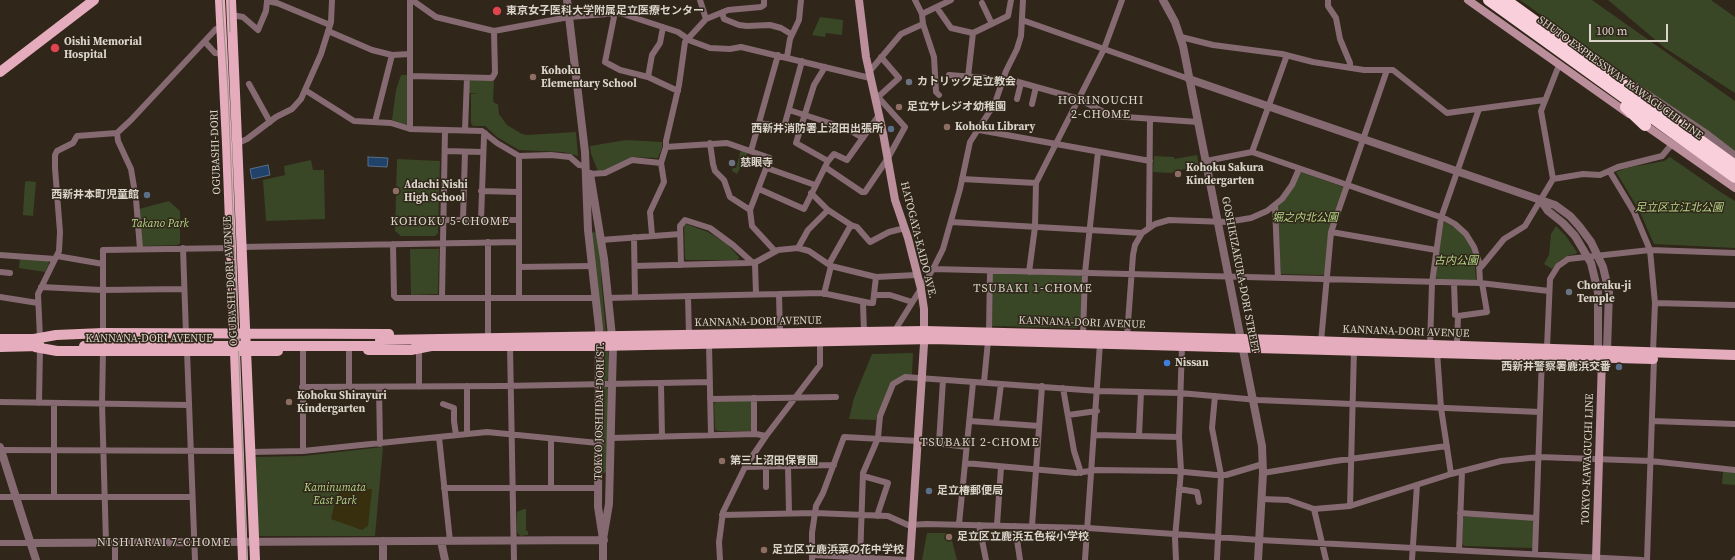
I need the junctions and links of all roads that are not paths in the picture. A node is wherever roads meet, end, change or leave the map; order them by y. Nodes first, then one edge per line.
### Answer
1 (94, 0) edge
2 (220, 0) edge
3 (231, 0) edge
4 (332, 0) edge
5 (411, 0) edge
6 (567, 0) edge
7 (700, 0) edge
8 (764, 0) edge
9 (801, 0) edge
10 (859, 0) edge
11 (914, 0) edge
12 (951, 0) edge
13 (1011, 0) edge
14 (1023, 0) edge
15 (1122, 0) edge
16 (1163, 0) edge
17 (1328, 0) edge
18 (1468, 0) edge
19 (1481, 0) edge
20 (1490, 0) edge
21 (1498, 0) edge
22 (1506, 0) edge
23 (982, 3) dead end
24 (937, 8) junction
25 (615, 12) junction
26 (722, 13) junction
27 (922, 14) junction
28 (232, 15) junction
29 (569, 16) junction
30 (706, 19) junction
31 (1022, 20) junction
32 (923, 24) junction
33 (992, 24) junction
34 (222, 27) junction
35 (663, 27) junction
36 (329, 28) junction
37 (1541, 29) junction
38 (494, 31) junction
39 (973, 33) junction
40 (791, 34) junction
41 (1181, 37) junction
42 (687, 38) junction
43 (205, 42) junction
44 (1104, 49) junction
45 (224, 54) junction
46 (410, 54) junction
47 (392, 55) junction
48 (778, 55) junction
49 (1287, 55) junction
50 (787, 57) junction
51 (881, 57) junction
52 (802, 61) junction
53 (1559, 65) junction
54 (825, 67) junction
55 (1350, 68) junction
56 (1387, 70) junction
57 (0, 72) edge
58 (870, 75) junction
59 (949, 75) dead end
60 (411, 76) junction
61 (648, 77) junction
62 (467, 78) junction
63 (968, 78) junction
64 (1189, 79) junction
65 (1003, 80) junction
66 (1021, 83) junction
67 (249, 84) dead end
68 (1036, 87) junction
69 (305, 90) junction
70 (678, 91) junction
71 (939, 95) dead end
72 (876, 97) junction
73 (1017, 99) dead end
74 (1079, 99) junction
75 (1544, 100) junction
76 (1032, 104) dead end
77 (1269, 106) junction
78 (1479, 109) junction
79 (789, 110) junction
80 (805, 114) junction
81 (879, 115) junction
82 (1150, 119) junction
83 (270, 122) junction
84 (375, 122) junction
85 (1198, 122) junction
86 (760, 123) junction
87 (1645, 125) junction
88 (410, 129) junction
89 (446, 130) junction
90 (465, 130) junction
91 (979, 130) junction
92 (117, 133) junction
93 (485, 133) junction
94 (863, 138) junction
95 (1363, 139) junction
96 (710, 143) junction
97 (236, 144) junction
98 (1056, 144) junction
99 (1672, 144) junction
100 (666, 147) junction
101 (445, 151) junction
102 (751, 151) junction
103 (465, 152) junction
104 (483, 152) junction
105 (1098, 152) junction
106 (1252, 152) junction
107 (519, 156) junction
108 (1735, 156) edge
109 (888, 158) junction
110 (1150, 161) junction
111 (1206, 161) junction
112 (661, 163) junction
113 (826, 164) junction
114 (1735, 165) edge
115 (586, 166) junction
116 (767, 168) junction
117 (1298, 169) junction
118 (1735, 169) edge
119 (1458, 172) junction
120 (1610, 172) junction
121 (590, 174) junction
122 (1735, 177) edge
123 (1553, 178) junction
124 (962, 179) junction
125 (1036, 183) junction
126 (444, 185) junction
127 (464, 185) junction
128 (815, 185) junction
129 (1347, 185) junction
130 (1735, 188) edge
131 (759, 189) junction
132 (482, 191) junction
133 (519, 192) junction
134 (812, 194) junction
135 (1541, 202) junction
136 (1275, 206) junction
137 (750, 210) junction
138 (828, 210) junction
139 (1441, 218) junction
140 (443, 220) junction
141 (463, 220) junction
142 (481, 220) junction
143 (519, 220) junction
144 (951, 222) junction
145 (1218, 222) junction
146 (851, 225) junction
147 (1034, 227) junction
148 (1149, 227) junction
149 (905, 228) junction
150 (1088, 230) junction
151 (1331, 232) junction
152 (1142, 233) junction
153 (680, 234) junction
154 (652, 235) junction
155 (634, 237) junction
156 (601, 240) junction
157 (488, 242) junction
158 (519, 242) junction
159 (442, 243) junction
160 (393, 244) junction
161 (236, 247) junction
162 (183, 248) junction
163 (798, 248) junction
164 (140, 249) junction
165 (1436, 250) junction
166 (1650, 250) junction
167 (775, 251) junction
168 (1735, 253) edge
169 (0, 255) edge
170 (1587, 255) junction
171 (1598, 255) junction
172 (56, 258) junction
173 (753, 262) junction
174 (103, 264) junction
175 (681, 265) junction
176 (830, 265) junction
177 (593, 266) junction
178 (635, 266) junction
179 (519, 267) junction
180 (1479, 267) junction
181 (933, 269) junction
182 (990, 271) junction
183 (0, 272) edge
184 (1029, 272) junction
185 (10, 273) dead end
186 (1085, 273) junction
187 (1131, 274) junction
188 (917, 275) junction
189 (876, 277) junction
190 (1229, 277) junction
191 (1278, 278) junction
192 (1327, 279) junction
193 (1432, 283) junction
194 (1454, 283) junction
195 (1481, 283) junction
196 (41, 287) junction
197 (921, 289) junction
198 (102, 290) junction
199 (184, 290) junction
200 (1549, 291) junction
201 (756, 294) junction
202 (779, 294) junction
203 (824, 294) junction
204 (875, 295) junction
205 (688, 296) junction
206 (0, 297) edge
207 (635, 297) junction
208 (442, 298) junction
209 (488, 298) junction
210 (519, 298) junction
211 (596, 298) junction
212 (607, 298) junction
213 (912, 302) junction
214 (38, 303) junction
215 (863, 303) junction
216 (1655, 303) junction
217 (1735, 305) edge
218 (1458, 316) junction
219 (896, 331) junction
220 (864, 332) junction
221 (103, 334) junction
222 (186, 334) junction
223 (235, 334) junction
224 (246, 334) junction
225 (780, 334) junction
226 (924, 335) junction
227 (1083, 335) junction
228 (689, 336) junction
229 (988, 336) junction
230 (1127, 336) junction
231 (488, 338) junction
232 (0, 339) edge
233 (612, 341) junction
234 (820, 341) junction
235 (430, 342) junction
236 (598, 342) junction
237 (1321, 342) junction
238 (37, 343) junction
239 (1100, 343) junction
240 (709, 344) junction
241 (1242, 344) junction
242 (510, 346) junction
243 (1182, 346) junction
244 (1457, 346) junction
245 (0, 347) edge
246 (1434, 348) junction
247 (419, 349) junction
248 (1354, 350) junction
249 (103, 351) junction
250 (187, 351) junction
251 (236, 351) junction
252 (246, 351) junction
253 (303, 351) junction
254 (349, 351) junction
255 (1545, 352) junction
256 (1602, 353) junction
257 (1654, 355) junction
258 (1735, 355) edge
259 (1735, 360) edge
260 (922, 379) junction
261 (943, 380) junction
262 (710, 382) junction
263 (974, 382) junction
264 (984, 382) junction
265 (661, 383) junction
266 (598, 384) junction
267 (612, 384) junction
268 (1001, 384) junction
269 (349, 386) junction
270 (419, 386) junction
271 (467, 386) junction
272 (510, 386) junction
273 (1042, 386) junction
274 (302, 387) junction
275 (379, 387) junction
276 (1063, 388) junction
277 (1098, 391) junction
278 (1141, 392) junction
279 (1180, 393) junction
280 (795, 396) junction
281 (1214, 396) junction
282 (836, 397) dead end
283 (710, 398) junction
284 (754, 398) junction
285 (1253, 400) junction
286 (0, 402) edge
287 (39, 403) junction
288 (54, 404) junction
289 (102, 404) junction
290 (443, 404) dead end
291 (1353, 404) junction
292 (188, 405) junction
293 (1441, 408) junction
294 (1097, 411) junction
295 (1540, 412) junction
296 (1068, 415) junction
297 (970, 421) junction
298 (1652, 421) junction
299 (996, 423) junction
300 (1735, 424) edge
301 (1039, 426) junction
302 (467, 434) junction
303 (512, 434) junction
304 (754, 434) junction
305 (456, 435) junction
306 (711, 435) junction
307 (1095, 435) junction
308 (766, 436) junction
309 (1139, 436) junction
310 (439, 437) junction
311 (662, 437) junction
312 (1179, 437) junction
313 (611, 438) junction
314 (878, 438) junction
315 (550, 439) junction
316 (918, 441) junction
317 (598, 443) junction
318 (939, 443) junction
319 (380, 444) junction
320 (967, 446) junction
321 (1447, 446) junction
322 (0, 448) edge
323 (54, 451) junction
324 (103, 451) junction
325 (191, 451) junction
326 (303, 451) junction
327 (245, 452) junction
328 (1539, 457) junction
329 (1352, 459) junction
330 (1598, 459) junction
331 (1650, 461) junction
332 (965, 463) junction
333 (834, 465) junction
334 (766, 466) junction
335 (788, 466) junction
336 (745, 467) junction
337 (1001, 467) junction
338 (1263, 468) junction
339 (1036, 470) junction
340 (1092, 470) junction
341 (1735, 470) edge
342 (1181, 471) junction
343 (1462, 472) junction
344 (1081, 473) junction
345 (1451, 474) junction
346 (1221, 475) junction
347 (598, 476) junction
348 (610, 476) junction
349 (863, 476) junction
350 (1417, 485) junction
351 (766, 486) dead end
352 (444, 488) junction
353 (512, 488) junction
354 (551, 488) junction
355 (598, 488) junction
356 (1179, 489) junction
357 (0, 497) edge
358 (17, 497) junction
359 (54, 497) junction
360 (105, 497) junction
361 (192, 497) junction
362 (1262, 498) junction
363 (1199, 502) dead end
364 (1350, 506) junction
365 (1314, 510) junction
366 (815, 512) junction
367 (789, 513) junction
368 (1460, 513) junction
369 (722, 515) junction
370 (862, 515) junction
371 (877, 516) junction
372 (1536, 518) junction
373 (912, 524) junction
374 (959, 524) junction
375 (979, 525) junction
376 (997, 525) junction
377 (1015, 526) junction
378 (1032, 526) junction
379 (1088, 528) junction
380 (1176, 533) junction
381 (1218, 537) junction
382 (603, 540) junction
383 (1260, 540) junction
384 (383, 541) junction
385 (441, 541) junction
386 (450, 541) junction
387 (514, 541) junction
388 (106, 542) junction
389 (115, 542) junction
390 (195, 542) junction
391 (242, 542) junction
392 (254, 542) junction
393 (1322, 542) junction
394 (0, 543) edge
395 (31, 543) junction
396 (1413, 547) junction
397 (1459, 550) junction
398 (1522, 553) junction
399 (1535, 554) junction
400 (813, 558) edge
401 (860, 559) edge
402 (1596, 559) edge
403 (36, 560) edge
404 (115, 560) edge
405 (195, 560) edge
406 (243, 560) edge
407 (255, 560) edge
408 (383, 560) edge
409 (445, 560) edge
410 (514, 560) edge
411 (604, 560) edge
412 (720, 560) edge
413 (907, 560) edge
414 (910, 560) edge
415 (986, 560) edge
416 (1020, 560) edge
417 (1085, 560) edge
418 (1176, 560) edge
419 (1217, 560) edge
420 (1258, 560) edge
421 (1326, 560) edge
422 (1412, 560) edge
423 (1522, 560) edge
424 (1642, 560) edge
425 (1647, 560) edge

1 - 57 main road
2 - 34 main road, OGUBASHI-DORI
3 - 28 main road, OGUBASHI-DORI AVENUE
4 - 36 street
5 - 38 street
5 - 46 street
6 - 29 street, TOKYO JOSHIIDAI-DORI ST.
7 - 30 street
8 - 26 street
9 - 40 street
10 - 58 main road, HATOGAYA-KAIDO AVE.
11 - 27 street
12 - 24 street
13 - 33 street
14 - 31 street
15 - 44 street
16 - 41 street, GOSHIKIZAKURA-DORI STREET
17 - 55 street
18 - 53 main road
19 - 87 highway
20 - 122 highway, SHUTO EXPRESSWAY KAWAGUCHI LINE
21 - 37 main road
22 - 114 highway, SHUTO EXPRESSWAY KAWAGUCHI LINE, bridge
23 - 33 street
24 - 27 street
24 - 39 street
25 - 29 street
25 - 35 street
25 - 61 street
26 - 30 street
26 - 40 street
27 - 32 street
28 - 36 street
28 - 97 main road, OGUBASHI-DORI AVENUE
29 - 38 street
29 - 115 street, TOKYO JOSHIIDAI-DORI ST.
30 - 42 street
31 - 44 street
31 - 65 street
32 - 51 street
32 - 71 street
33 - 39 street
34 - 43 street
34 - 45 main road, OGUBASHI-DORI
35 - 42 street
35 - 61 street
36 - 47 street
36 - 69 street
37 - 108 street
37 - 118 main road
38 - 62 street
39 - 63 street
40 - 50 street
41 - 49 street
41 - 64 street, GOSHIKIZAKURA-DORI STREET
42 - 48 street
42 - 70 street
43 - 45 street
43 - 92 street
44 - 64 street
44 - 74 street
45 - 161 main road, OGUBASHI-DORI
46 - 47 street
46 - 60 street
47 - 84 street
48 - 50 street
48 - 86 street
49 - 55 street
49 - 77 street
50 - 52 street
51 - 58 street
51 - 72 street
52 - 54 street
52 - 79 street
53 - 75 street
53 - 87 main road
54 - 58 street
54 - 80 street
55 - 56 street
56 - 78 street
56 - 95 street
58 - 72 main road, HATOGAYA-KAIDO AVE.
59 - 63 street
60 - 62 street
60 - 88 street
61 - 70 street
62 - 90 street
63 - 65 street
64 - 77 street
64 - 85 street, GOSHIKIZAKURA-DORI STREET
65 - 66 street
65 - 91 street
66 - 68 street
66 - 73 street
67 - 83 street
68 - 74 street
68 - 76 street
69 - 83 street
69 - 84 street
70 - 100 street
72 - 81 main road, HATOGAYA-KAIDO AVE.
72 - 109 street
74 - 82 street
74 - 98 street
75 - 78 street
75 - 123 street
77 - 95 street
77 - 106 street
78 - 119 street
79 - 80 street
79 - 86 street
80 - 94 street
80 - 113 street
81 - 94 street
81 - 109 main road, HATOGAYA-KAIDO AVE.
82 - 85 street
82 - 110 street
83 - 97 street
84 - 88 street
85 - 111 street, GOSHIKIZAKURA-DORI STREET
86 - 102 street
87 - 99 main road
88 - 89 street
89 - 90 street
89 - 101 street
90 - 93 street
91 - 98 street
91 - 124 street
92 - 164 street
92 - 172 street
93 - 104 street
93 - 107 street
94 - 113 street
95 - 119 street
95 - 129 street
96 - 100 street
96 - 102 street
96 - 137 street
97 - 161 main road, OGUBASHI-DORI AVENUE
98 - 105 street
98 - 125 street
99 - 120 street
99 - 130 main road
100 - 112 street
101 - 103 street
101 - 126 street
102 - 116 street
103 - 104 street
103 - 127 street
104 - 132 street
105 - 110 street
105 - 150 street
106 - 111 street
106 - 117 street
107 - 115 street
107 - 133 street
109 - 113 street
109 - 149 main road, HATOGAYA-KAIDO AVE.
110 - 148 street
111 - 145 street, GOSHIKIZAKURA-DORI STREET
112 - 121 street
112 - 154 street
113 - 128 street
115 - 121 street, TOKYO JOSHIIDAI-DORI ST.
115 - 177 street, TOKYO JOSHIIDAI-DORI ST.
116 - 128 street
116 - 131 street
117 - 129 street
117 - 136 street
119 - 135 street
119 - 139 street
120 - 123 street
120 - 166 street
121 - 156 street, TOKYO JOSHIIDAI-DORI ST.
123 - 135 street
124 - 125 street
124 - 144 street
125 - 147 street
126 - 127 street
126 - 140 street
127 - 141 street
128 - 134 street
129 - 139 street
129 - 151 street
131 - 134 street
131 - 137 street
132 - 133 street
132 - 142 street
133 - 143 street
134 - 138 street
135 - 170 street
135 - 171 street
135 - 180 street
136 - 145 street
136 - 191 street
137 - 167 street
138 - 146 street
138 - 163 street
139 - 165 street
139 - 180 street
140 - 141 street
140 - 159 street
141 - 142 street
142 - 143 street
143 - 158 street
144 - 147 street
144 - 181 street
145 - 148 street
145 - 190 street, GOSHIKIZAKURA-DORI STREET
146 - 149 street
146 - 176 street
147 - 150 street
147 - 184 street
148 - 152 street
149 - 188 main road, HATOGAYA-KAIDO AVE.
150 - 152 street
150 - 186 street
151 - 165 street
151 - 192 street
152 - 187 street
153 - 154 street
153 - 173 street
153 - 175 street
154 - 155 street
155 - 156 street
155 - 178 street
156 - 212 street, TOKYO JOSHIIDAI-DORI ST.
157 - 158 street
157 - 159 street
157 - 209 street
158 - 179 street
159 - 160 street
159 - 208 street
160 - 161 street
160 - 208 street
161 - 162 street
161 - 223 main road, OGUBASHI-DORI
161 - 224 main road, OGUBASHI-DORI AVENUE
162 - 164 street
162 - 199 street
163 - 167 street
163 - 176 street
164 - 174 street
165 - 193 street
166 - 168 street
166 - 171 street
166 - 216 street
167 - 173 street
169 - 172 street
170 - 171 street
170 - 200 street
170 - 256 street
171 - 256 street
172 - 174 street
172 - 196 street
173 - 175 street
173 - 201 street
174 - 198 street
175 - 178 street
176 - 189 street
176 - 203 street
177 - 179 street
177 - 211 street, TOKYO JOSHIIDAI-DORI ST.
178 - 207 street
179 - 210 street
180 - 195 street
181 - 182 street
181 - 197 street
182 - 184 street
182 - 229 street
183 - 185 street
184 - 186 street
186 - 187 street
186 - 227 street
187 - 190 street
187 - 230 street
188 - 189 street
188 - 197 main road, HATOGAYA-KAIDO AVE.
189 - 204 street
190 - 191 street
190 - 241 street, GOSHIKIZAKURA-DORI STREET
191 - 192 street
192 - 193 street
192 - 237 street
193 - 194 street
193 - 246 street
194 - 195 street
194 - 218 street
195 - 200 street
195 - 218 street
196 - 198 street
196 - 214 street
197 - 213 street
197 - 226 main road, HATOGAYA-KAIDO AVE.
198 - 199 street
198 - 221 street
199 - 222 street
200 - 255 street
201 - 202 street
201 - 205 street
202 - 203 street
202 - 225 street
203 - 215 street
204 - 213 street
204 - 215 street
205 - 207 street
205 - 228 street
206 - 214 street
207 - 212 street
208 - 209 street
209 - 210 street
209 - 231 street
210 - 211 street
211 - 236 street, TOKYO JOSHIIDAI-DORI ST.
212 - 233 street, TOKYO JOSHIIDAI-DORI ST.
213 - 219 street
214 - 238 street
215 - 220 street
216 - 217 street
216 - 257 street
218 - 244 street
219 - 220 main road, KANNANA-DORI AVENUE
219 - 226 main road, KANNANA-DORI AVENUE
220 - 225 main road, KANNANA-DORI AVENUE
221 - 222 main road, KANNANA-DORI AVENUE
221 - 238 main road, KANNANA-DORI AVENUE
222 - 223 main road, KANNANA-DORI AVENUE
223 - 224 main road, KANNANA-DORI AVENUE
223 - 251 main road, OGUBASHI-DORI
224 - 235 main road, KANNANA-DORI AVENUE
224 - 252 main road, OGUBASHI-DORI AVENUE
225 - 228 main road, KANNANA-DORI AVENUE
226 - 229 main road, KANNANA-DORI AVENUE
226 - 234 main road, KANNANA-DORI AVENUE
226 - 260 main road, HATOGAYA-KAIDO AVE.
227 - 229 main road, KANNANA-DORI AVENUE
227 - 230 main road, KANNANA-DORI AVENUE
228 - 233 main road, KANNANA-DORI AVENUE
229 - 239 main road, KANNANA-DORI AVENUE
229 - 264 street
230 - 241 main road, KANNANA-DORI AVENUE
231 - 235 main road, KANNANA-DORI AVENUE
231 - 236 main road, KANNANA-DORI AVENUE
232 - 238 main road
233 - 236 main road, KANNANA-DORI AVENUE
233 - 240 main road, KANNANA-DORI AVENUE
233 - 267 street, TOKYO JOSHIIDAI-DORI ST.
234 - 240 main road, KANNANA-DORI AVENUE
234 - 280 street
235 - 238 main road, KANNANA-DORI AVENUE
235 - 242 main road, KANNANA-DORI AVENUE
235 - 247 main road, KANNANA-DORI AVENUE
236 - 242 main road, KANNANA-DORI AVENUE
236 - 266 street, TOKYO JOSHIIDAI-DORI ST.
237 - 241 main road, KANNANA-DORI AVENUE
237 - 246 main road, KANNANA-DORI AVENUE
238 - 245 main road
238 - 249 main road, KANNANA-DORI AVENUE
238 - 287 street
239 - 243 main road, KANNANA-DORI AVENUE
239 - 277 street
240 - 262 street
241 - 243 main road, KANNANA-DORI AVENUE
241 - 248 main road, KANNANA-DORI AVENUE
241 - 285 street, GOSHIKIZAKURA-DORI STREET
242 - 272 street
243 - 279 street
244 - 246 main road, KANNANA-DORI AVENUE
244 - 255 main road, KANNANA-DORI AVENUE
246 - 248 main road, KANNANA-DORI AVENUE
246 - 255 main road, KANNANA-DORI AVENUE
246 - 293 street
247 - 254 main road, KANNANA-DORI AVENUE
247 - 270 street
248 - 291 street
249 - 250 main road, KANNANA-DORI AVENUE
249 - 289 street
250 - 251 main road, KANNANA-DORI AVENUE
250 - 292 street
251 - 252 main road, KANNANA-DORI AVENUE
251 - 327 main road, OGUBASHI-DORI AVENUE
252 - 253 main road, KANNANA-DORI AVENUE
252 - 327 main road, OGUBASHI-DORI AVENUE
253 - 254 main road, KANNANA-DORI AVENUE
253 - 274 street
254 - 269 street
255 - 256 main road, KANNANA-DORI AVENUE
255 - 295 street
256 - 257 main road, KANNANA-DORI AVENUE
256 - 330 main road, TOKYO-KAWAGUCHI LINE
257 - 258 main road, KANNANA-DORI AVENUE
257 - 259 main road, KANNANA-DORI AVENUE
257 - 298 street
260 - 261 street
260 - 314 street
260 - 316 main road, HATOGAYA-KAIDO AVE.
261 - 263 street
261 - 318 street
262 - 265 street
262 - 283 street
263 - 264 street
263 - 297 street
264 - 268 street
265 - 267 street
265 - 311 street
266 - 267 street
266 - 272 street
266 - 317 street, TOKYO JOSHIIDAI-DORI ST.
267 - 313 street, TOKYO JOSHIIDAI-DORI ST.
268 - 273 street
268 - 299 street
269 - 274 street
269 - 275 street
270 - 271 street
270 - 275 street
271 - 272 street
271 - 302 street
272 - 303 street
273 - 276 street
273 - 301 street
274 - 326 street
275 - 319 street
276 - 277 street
276 - 296 street
277 - 278 street
277 - 294 street
278 - 279 street
278 - 309 street
279 - 281 street
279 - 312 street
280 - 282 street
280 - 284 street
280 - 308 street
281 - 285 street
281 - 346 street
283 - 284 street
283 - 306 street
284 - 304 street
285 - 291 street
285 - 338 street, GOSHIKIZAKURA-DORI STREET
286 - 287 street
287 - 288 street
288 - 289 street
288 - 323 street
289 - 292 street
289 - 324 street
290 - 305 street
291 - 293 street
291 - 329 street
292 - 325 street
293 - 295 street
293 - 321 street
294 - 296 street
294 - 307 street
295 - 328 street
296 - 344 street
297 - 299 street
297 - 320 street
298 - 300 street
298 - 331 street
299 - 301 street
301 - 339 street
302 - 303 street
302 - 305 street
303 - 315 street
303 - 353 street
304 - 306 street
304 - 308 street
305 - 310 street
306 - 311 street
307 - 309 street
307 - 340 street
308 - 336 street
309 - 312 street
310 - 319 street
310 - 352 street
311 - 313 street
312 - 342 street
313 - 348 street, TOKYO JOSHIIDAI-DORI ST.
314 - 316 street
314 - 333 street
314 - 349 street
315 - 317 street
315 - 354 street
316 - 318 street
316 - 373 main road, HATOGAYA-KAIDO AVE.
317 - 347 street, TOKYO JOSHIIDAI-DORI ST.
318 - 320 street
319 - 326 street
320 - 332 street
321 - 329 street
321 - 345 street
322 - 323 street
322 - 358 street
323 - 324 street
323 - 359 street
324 - 325 street
324 - 360 street
325 - 327 street
325 - 361 street
326 - 327 street
327 - 391 main road, OGUBASHI-DORI AVENUE
327 - 392 main road, OGUBASHI-DORI AVENUE
328 - 330 street
328 - 343 street
328 - 372 street
329 - 338 street
329 - 364 street
330 - 331 street
330 - 402 main road, TOKYO-KAWAGUCHI LINE
331 - 341 street
331 - 425 street
332 - 337 street
332 - 374 street
333 - 335 street
333 - 366 street
334 - 335 street
334 - 336 street
334 - 351 street
335 - 367 street
336 - 369 street
337 - 339 street
337 - 376 street
338 - 346 street
338 - 362 street, GOSHIKIZAKURA-DORI STREET
339 - 344 street
339 - 378 street
340 - 342 street
340 - 344 street
340 - 379 street
342 - 346 street
342 - 356 street
343 - 345 street
343 - 368 street
345 - 350 street
346 - 381 street
347 - 348 street
347 - 355 street, TOKYO JOSHIIDAI-DORI ST.
348 - 382 street, TOKYO JOSHIIDAI-DORI ST.
349 - 370 street
349 - 371 street
350 - 364 street
350 - 396 street
352 - 353 street
352 - 386 street
353 - 354 street
353 - 387 street
354 - 355 street
355 - 382 street, TOKYO JOSHIIDAI-DORI ST.
356 - 363 street
356 - 380 street
357 - 358 street
358 - 359 street
358 - 395 street
359 - 360 street
360 - 361 street
360 - 388 street
361 - 390 street
362 - 365 street
362 - 383 street, GOSHIKIZAKURA-DORI STREET
364 - 365 street
365 - 393 street
366 - 367 street
366 - 370 street
366 - 400 street
367 - 369 street
368 - 372 street
368 - 397 street
369 - 412 street
370 - 371 street
370 - 401 street
371 - 373 street
372 - 399 street
373 - 374 street
373 - 414 main road, HATOGAYA-KAIDO AVE.
374 - 375 street
375 - 376 street
375 - 415 street
376 - 377 street
377 - 378 street
377 - 416 street
378 - 379 street
379 - 380 street
379 - 417 street
380 - 381 street
380 - 418 street
381 - 383 street
381 - 419 street
382 - 387 street
382 - 411 street, TOKYO JOSHIIDAI-DORI ST.
383 - 393 street
383 - 420 street, GOSHIKIZAKURA-DORI STREET
384 - 385 street
384 - 392 street
384 - 408 street
385 - 386 street
385 - 409 street
386 - 387 street
387 - 410 street
388 - 389 street
388 - 395 street
389 - 390 street
389 - 404 street
390 - 391 street
390 - 405 street
391 - 392 street
391 - 406 main road, OGUBASHI-DORI AVENUE
392 - 407 main road, OGUBASHI-DORI AVENUE
393 - 396 street
393 - 421 street
394 - 395 street
395 - 403 street
396 - 397 street
396 - 422 street
397 - 398 street
398 - 399 street
398 - 423 street
399 - 402 street
400 - 401 street
401 - 413 street
402 - 424 street

